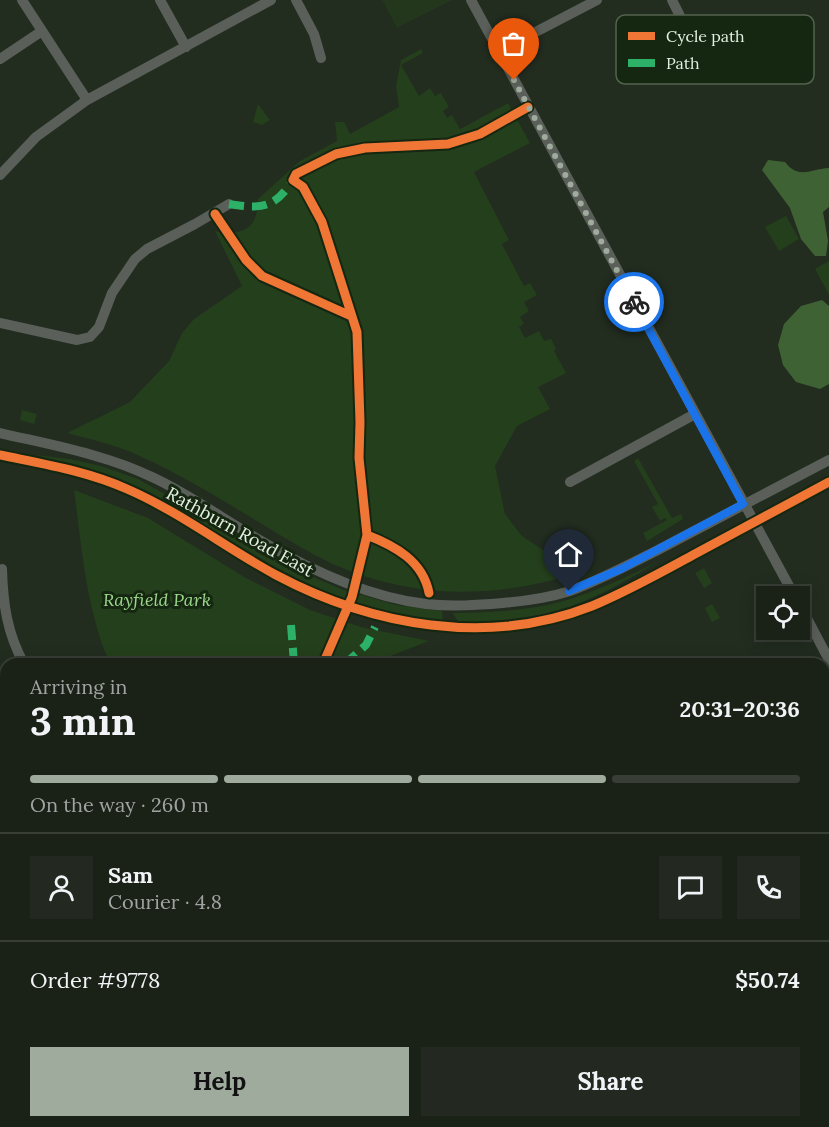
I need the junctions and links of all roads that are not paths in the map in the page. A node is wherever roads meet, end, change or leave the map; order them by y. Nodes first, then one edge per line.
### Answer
1 (22, 0) edge
2 (160, 0) edge
3 (271, 0) edge
4 (296, 0) edge
5 (471, 0) edge
6 (597, 0) edge
7 (672, 0) edge
8 (680, 15) edge
9 (42, 31) junction
10 (186, 47) junction
11 (499, 51) junction
12 (321, 58) dead end
13 (0, 59) edge
14 (87, 100) junction
15 (0, 175) edge
16 (229, 204) dead end
17 (0, 323) edge
18 (695, 414) junction
19 (0, 433) edge
20 (0, 455) edge
21 (829, 460) edge
22 (570, 482) dead end
23 (829, 482) edge
24 (743, 504) junction
25 (753, 522) junction
26 (2, 569) dead end
27 (789, 586) edge
28 (810, 624) edge
29 (21, 658) edge
30 (828, 658) edge

1 - 9 street
2 - 10 street
3 - 10 street
4 - 12 street
5 - 11 street
6 - 11 street
7 - 8 street
9 - 13 street
9 - 14 street
10 - 14 street
11 - 18 street
14 - 15 street
16 - 17 street
18 - 22 street
18 - 24 street
19 - 24 street, Rathburn Road East
20 - 25 street, Rathburn Road East
21 - 24 street, Rathburn Road East
23 - 25 street, Rathburn Road East
24 - 25 street
25 - 27 street
26 - 29 street
28 - 30 street

